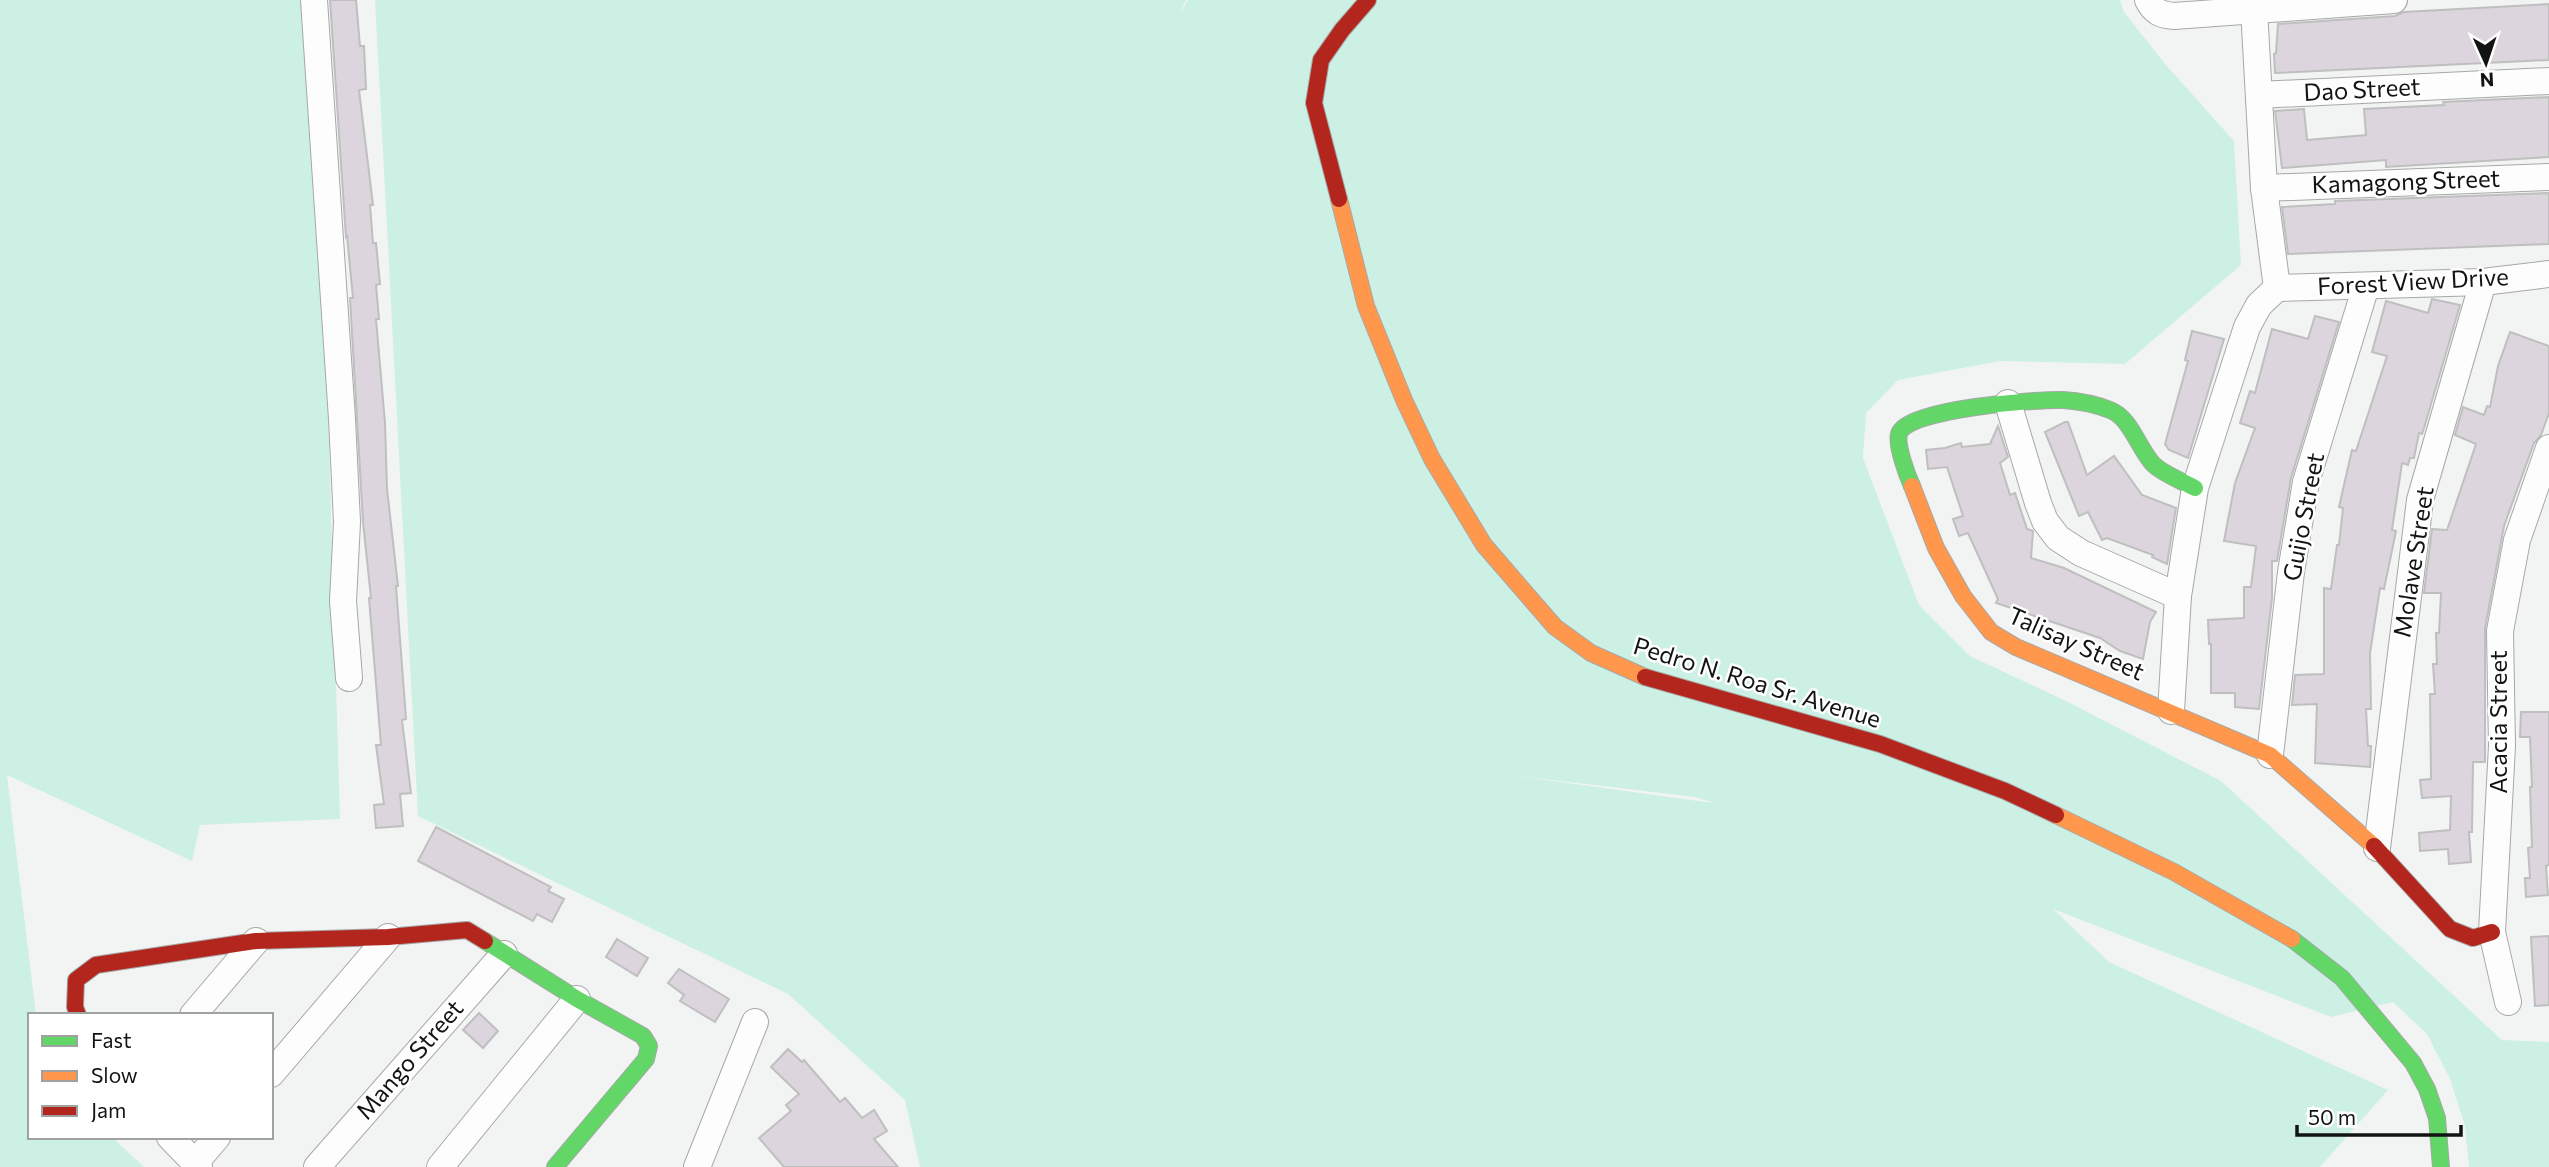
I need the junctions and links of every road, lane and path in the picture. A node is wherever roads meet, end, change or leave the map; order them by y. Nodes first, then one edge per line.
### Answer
1 (314, 0) edge
2 (1368, 0) edge
3 (2148, 0) edge
4 (2394, 0) edge
5 (2254, 9) junction
6 (2549, 81) edge
7 (2259, 95) junction
8 (2549, 177) edge
9 (2264, 188) junction
10 (2549, 274) edge
11 (2483, 282) junction
12 (2366, 286) junction
13 (2277, 288) junction
14 (2008, 403) junction
15 (2549, 448) edge
16 (2195, 488) junction
17 (2178, 596) junction
18 (349, 678) dead end
19 (2171, 711) junction
20 (2270, 755) junction
21 (2377, 848) junction
22 (2492, 932) junction
23 (388, 937) junction
24 (256, 941) junction
25 (504, 954) junction
26 (577, 999) junction
27 (2508, 1002) dead end
28 (77, 1013) edge
29 (195, 1013) edge
30 (755, 1022) dead end
31 (273, 1072) edge
32 (172, 1139) edge
33 (216, 1139) edge
34 (197, 1165) edge
35 (317, 1167) edge
36 (440, 1167) edge
37 (555, 1167) edge
38 (697, 1167) edge
39 (2441, 1167) edge

1 - 18 street
2 - 39 street, Pedro N. Roa Sr. Avenue
3 - 5 street
4 - 5 street
5 - 7 street
6 - 7 street, Dao Street
7 - 9 street
8 - 9 street, Kamagong Street
9 - 13 street
10 - 11 street, Forest View Drive
11 - 12 street, Forest View Drive
11 - 21 street, Molave Street
12 - 13 street, Forest View Drive
12 - 20 street, Guijo Street
13 - 16 street
14 - 16 street, Talisay Street
14 - 17 street
14 - 19 street, Talisay Street
15 - 22 street, Acacia Street
16 - 17 street
17 - 19 street
19 - 20 street, Talisay Street
20 - 21 street, Talisay Street
21 - 22 street, Talisay Street
22 - 27 street, Acacia Street
23 - 24 street
23 - 25 street
23 - 31 street
24 - 28 street
24 - 29 street
25 - 26 street
25 - 35 street, Mango Street
26 - 36 street
26 - 37 street
30 - 38 street
32 - 34 street
33 - 34 street

